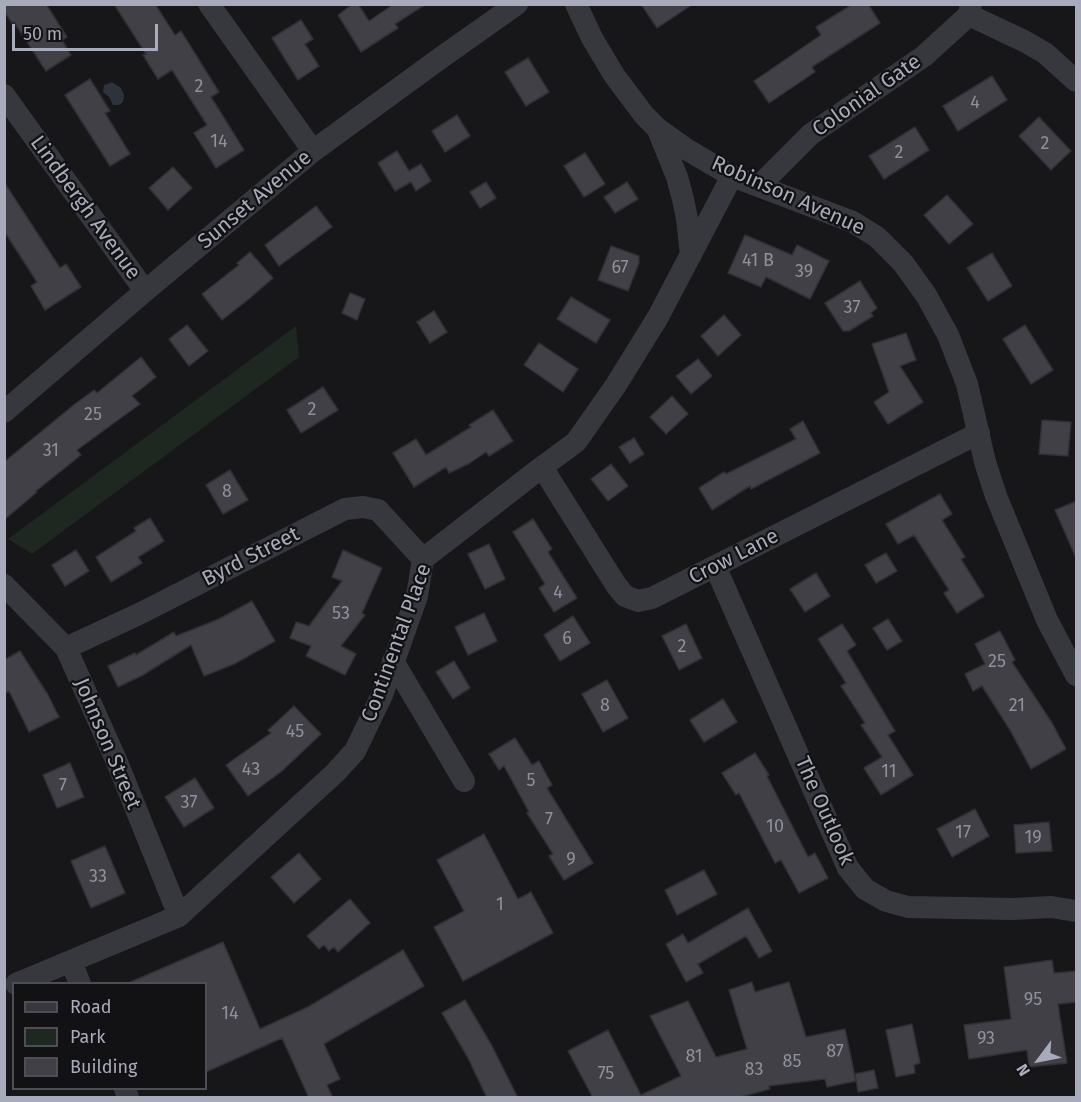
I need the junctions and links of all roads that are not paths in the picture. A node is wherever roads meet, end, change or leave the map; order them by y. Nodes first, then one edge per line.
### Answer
1 (209, 4) edge
2 (517, 4) edge
3 (576, 4) edge
4 (970, 10) edge
5 (1077, 81) edge
6 (4, 95) edge
7 (658, 129) junction
8 (313, 151) junction
9 (732, 176) junction
10 (759, 186) junction
11 (691, 255) junction
12 (145, 291) junction
13 (4, 412) edge
14 (979, 433) junction
15 (542, 467) junction
16 (423, 560) junction
17 (716, 566) junction
18 (6, 589) edge
19 (66, 648) junction
20 (393, 661) junction
21 (1077, 675) edge
22 (464, 781) dead end
23 (1077, 910) edge
24 (179, 916) junction
25 (71, 961) junction
26 (20, 982) edge
27 (79, 982) edge

1 - 8 street
2 - 8 street, Sunset Avenue
3 - 7 street, Robinson Avenue
4 - 5 street
4 - 10 street, Colonial Gate
6 - 12 street, Lindbergh Avenue
7 - 9 street, Robinson Avenue
7 - 11 street
8 - 12 street, Sunset Avenue
9 - 10 street, Robinson Avenue
9 - 11 street, Continental Place
10 - 14 street, Robinson Avenue
11 - 15 street, Continental Place
12 - 13 street, Sunset Avenue
14 - 17 street, Crow Lane
14 - 21 street, Robinson Avenue
15 - 16 street, Continental Place
15 - 17 street, Crow Lane
16 - 19 street, Byrd Street
16 - 20 street, Continental Place
17 - 23 street, The Outlook
18 - 19 street, Johnson Street
19 - 24 street, Johnson Street
20 - 22 street
20 - 24 street, Continental Place
24 - 25 street, Continental Place
25 - 26 street, Continental Place
25 - 27 street

